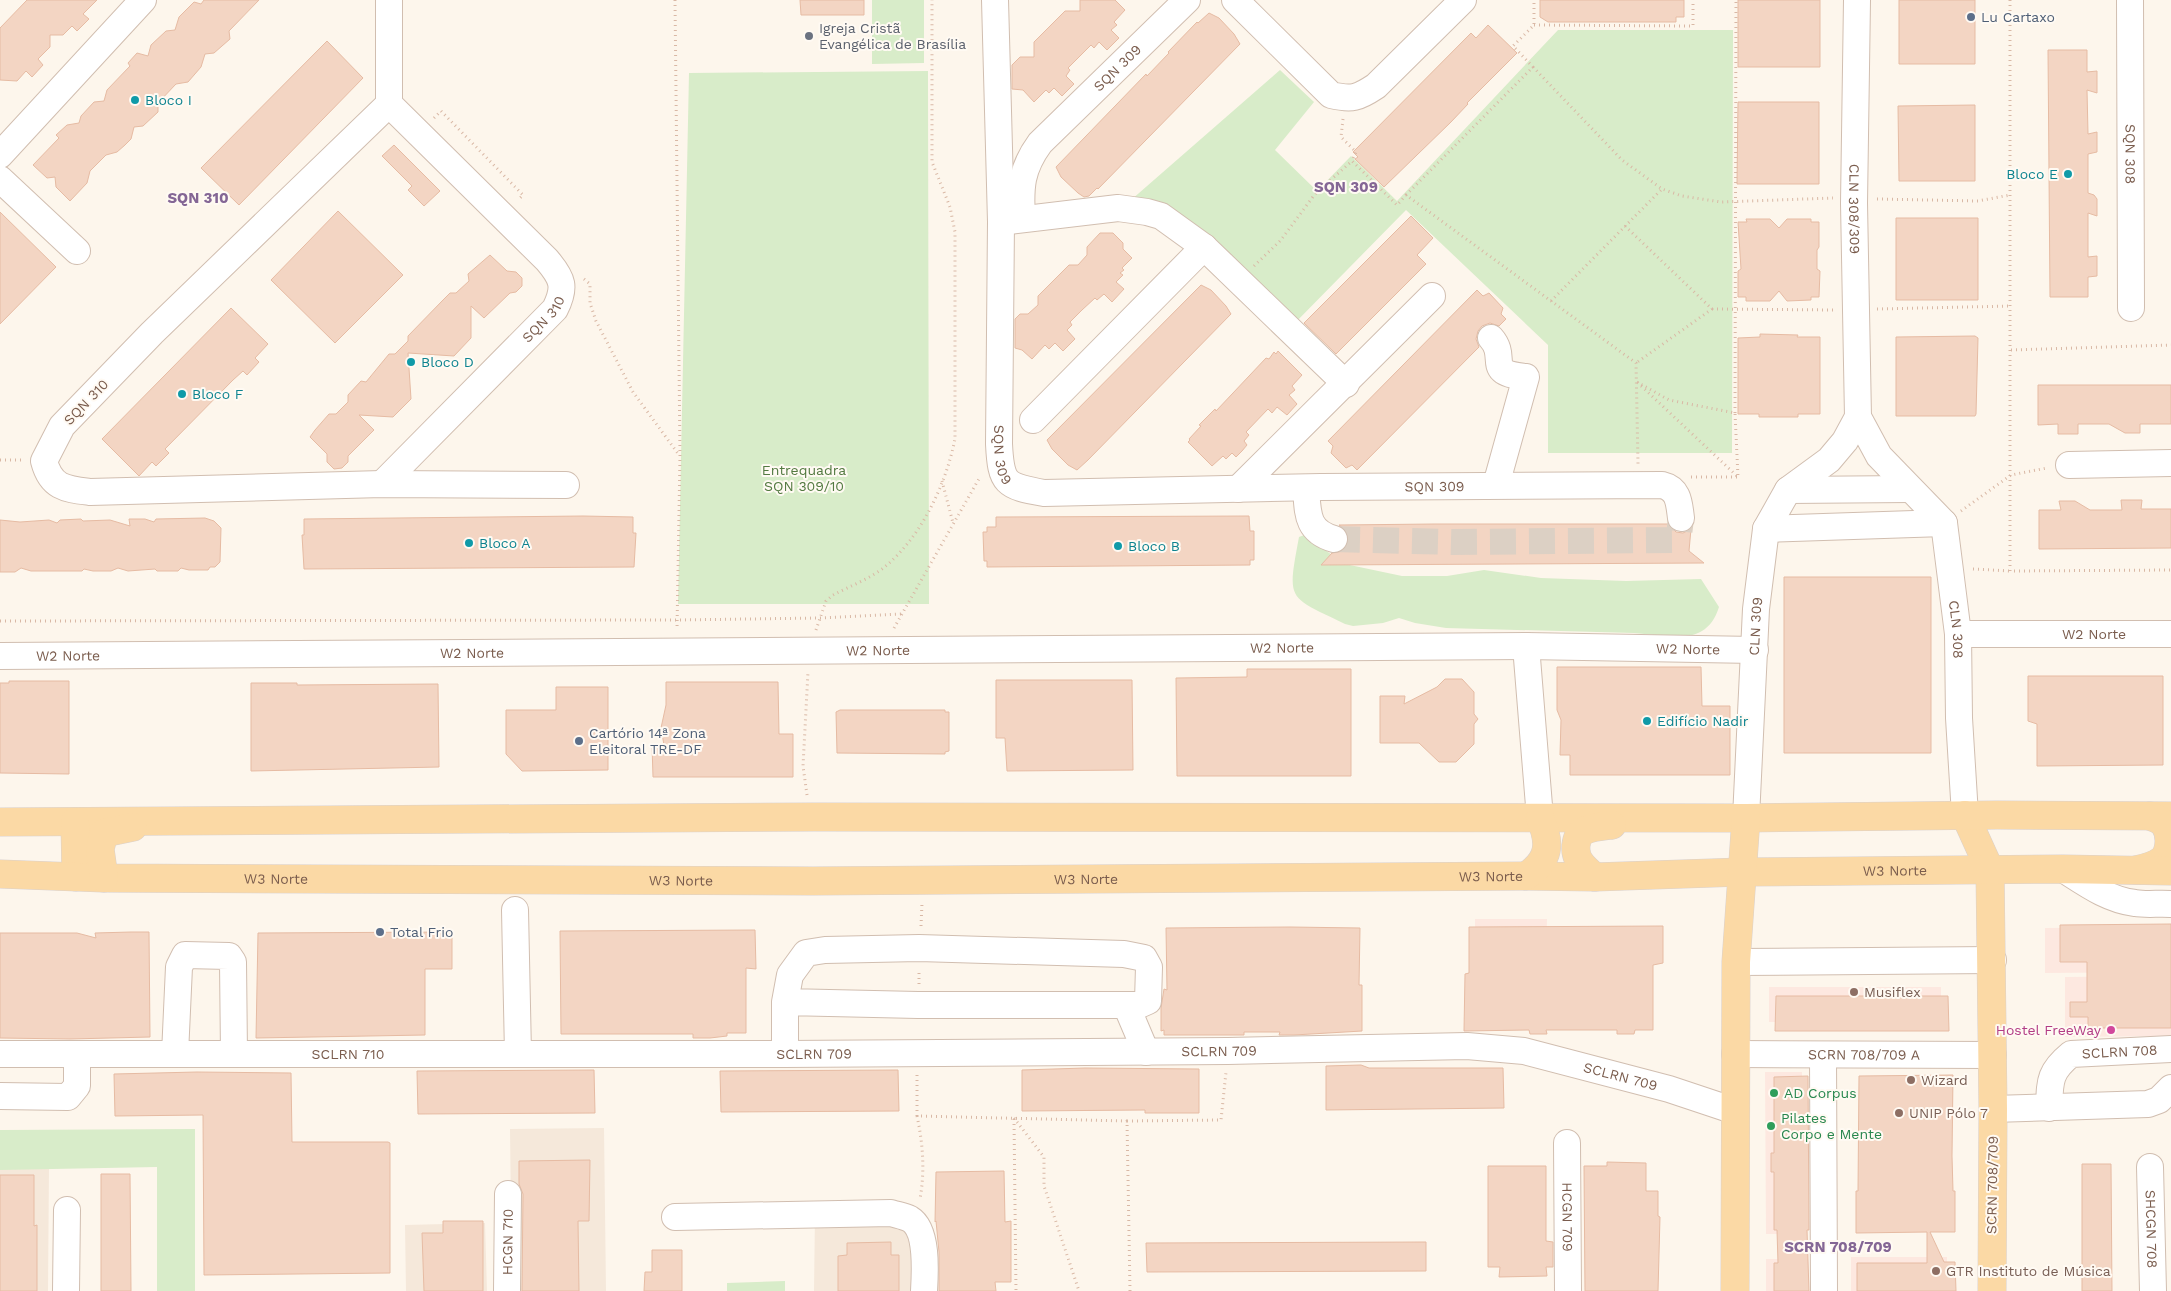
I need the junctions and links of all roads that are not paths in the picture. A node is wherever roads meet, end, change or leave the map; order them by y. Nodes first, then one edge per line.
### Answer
1 (143, 0) edge
2 (389, 0) edge
3 (995, 0) edge
4 (1187, 0) edge
5 (1463, 0) edge
6 (1857, 0) edge
7 (2130, 0) edge
8 (1243, 5) edge
9 (389, 104) junction
10 (0, 155) edge
11 (0, 179) edge
12 (1012, 221) junction
13 (1204, 247) junction
14 (77, 251) dead end
15 (1432, 296) dead end
16 (2131, 308) dead end
17 (1490, 338) dead end
18 (1346, 384) junction
19 (1858, 417) junction
20 (1033, 420) dead end
21 (2171, 463) edge
22 (2069, 465) road end
23 (382, 484) junction
24 (566, 485) dead end
25 (1496, 485) junction
26 (1306, 488) junction
27 (1238, 489) junction
28 (1910, 489) junction
29 (1788, 490) junction
30 (1681, 518) tunnel mouth
31 (1944, 523) junction
32 (1766, 529) junction
33 (1334, 539) tunnel mouth
34 (1958, 634) junction
35 (2171, 634) edge
36 (1526, 646) junction
37 (1755, 650) junction
38 (0, 656) edge
39 (1965, 815) junction
40 (2161, 816) edge
41 (1655, 817) junction
42 (1540, 818) junction
43 (1746, 818) junction
44 (166, 820) junction
45 (0, 822) edge
46 (75, 822) junction
47 (2064, 869) junction
48 (1990, 870) junction
49 (2134, 870) junction
50 (2171, 871) edge
51 (1742, 872) junction
52 (0, 874) edge
53 (1526, 876) junction
54 (76, 877) junction
55 (1595, 877) junction
56 (104, 878) junction
57 (2171, 904) edge
58 (515, 910) dead end
59 (1993, 960) junction
60 (1736, 962) junction
61 (785, 1002) junction
62 (1126, 1005) junction
63 (2171, 1049) edge
64 (1146, 1052) junction
65 (0, 1054) edge
66 (77, 1054) junction
67 (175, 1054) junction
68 (234, 1054) junction
69 (518, 1054) junction
70 (785, 1054) junction
71 (1735, 1054) junction
72 (695, 1055) joint
73 (1993, 1055) junction
74 (1823, 1056) junction
75 (2171, 1088) edge
76 (0, 1096) edge
77 (2048, 1108) junction
78 (1993, 1109) junction
79 (1735, 1111) junction
80 (1567, 1143) dead end
81 (2150, 1167) dead end
82 (508, 1194) dead end
83 (67, 1210) dead end
84 (675, 1216) dead end
85 (66, 1291) edge
86 (507, 1291) edge
87 (924, 1291) edge
88 (1568, 1291) edge
89 (1735, 1291) edge
90 (1824, 1291) edge
91 (1992, 1291) edge
92 (2153, 1291) edge

1 - 10 street
2 - 9 street
3 - 12 street, SQN 309
4 - 12 street, SQN 309
5 - 8 street
6 - 19 street, CLN 308/309
7 - 16 street, SQN 308
9 - 23 street, SQN 310
9 - 23 street, SQN 310
11 - 14 street
12 - 13 street
12 - 27 street, SQN 309
13 - 18 street
13 - 20 street
15 - 18 street
17 - 25 street
18 - 27 street
19 - 28 street
19 - 29 street, CLN 309
21 - 22 street
23 - 24 street, SQN 310
25 - 26 street, SQN 309
25 - 30 street, SQN 309
26 - 27 street, SQN 309
26 - 33 street
28 - 29 street
28 - 31 street
29 - 32 street, CLN 309
31 - 32 street
31 - 34 street, CLN 308
32 - 37 street, CLN 309
34 - 35 street, W2 Norte
34 - 39 street, CLN 308
36 - 37 street, W2 Norte
36 - 38 street, W2 Norte
36 - 42 street
37 - 43 street, CLN 309
39 - 40 main road
39 - 43 main road
39 - 48 main road, CLN 308
40 - 49 main road
41 - 42 main road
41 - 43 main road
41 - 55 main road
42 - 44 main road
42 - 53 main road
43 - 51 main road, CLN 309
44 - 46 main road
44 - 56 main road
45 - 46 main road
46 - 54 main road
47 - 48 main road, W3 Norte
47 - 49 main road, W3 Norte
47 - 57 street
48 - 51 main road, W3 Norte
48 - 59 main road, SCRN 708/709
49 - 50 main road, W3 Norte
51 - 55 main road, W3 Norte
51 - 60 main road
52 - 54 main road, W3 Norte
53 - 55 main road, W3 Norte
53 - 56 main road, W3 Norte
54 - 56 main road, W3 Norte
58 - 69 street
59 - 60 street
59 - 73 main road, SCRN 708/709
60 - 71 main road
61 - 62 street
61 - 62 street
61 - 70 street
62 - 64 street
63 - 77 street, SCLRN 708
64 - 70 street, SCLRN 709
64 - 79 street, SCLRN 709
65 - 66 street, SCLRN 710
66 - 67 street, SCLRN 710
66 - 76 street
67 - 68 street, SCLRN 710
67 - 68 street
68 - 69 street, SCLRN 710
69 - 72 street, SCLRN 710
70 - 72 street, SCLRN 709
71 - 74 street, SCRN 708/709 A
71 - 79 main road
73 - 74 street, SCRN 708/709 A
73 - 78 main road, SCRN 708/709
74 - 90 street
75 - 77 street
77 - 78 street
78 - 91 main road, SCRN 708/709
79 - 89 main road
80 - 88 street, HCGN 709
81 - 92 street, SHCGN 708
82 - 86 street, HCGN 710
83 - 85 street
84 - 87 street

